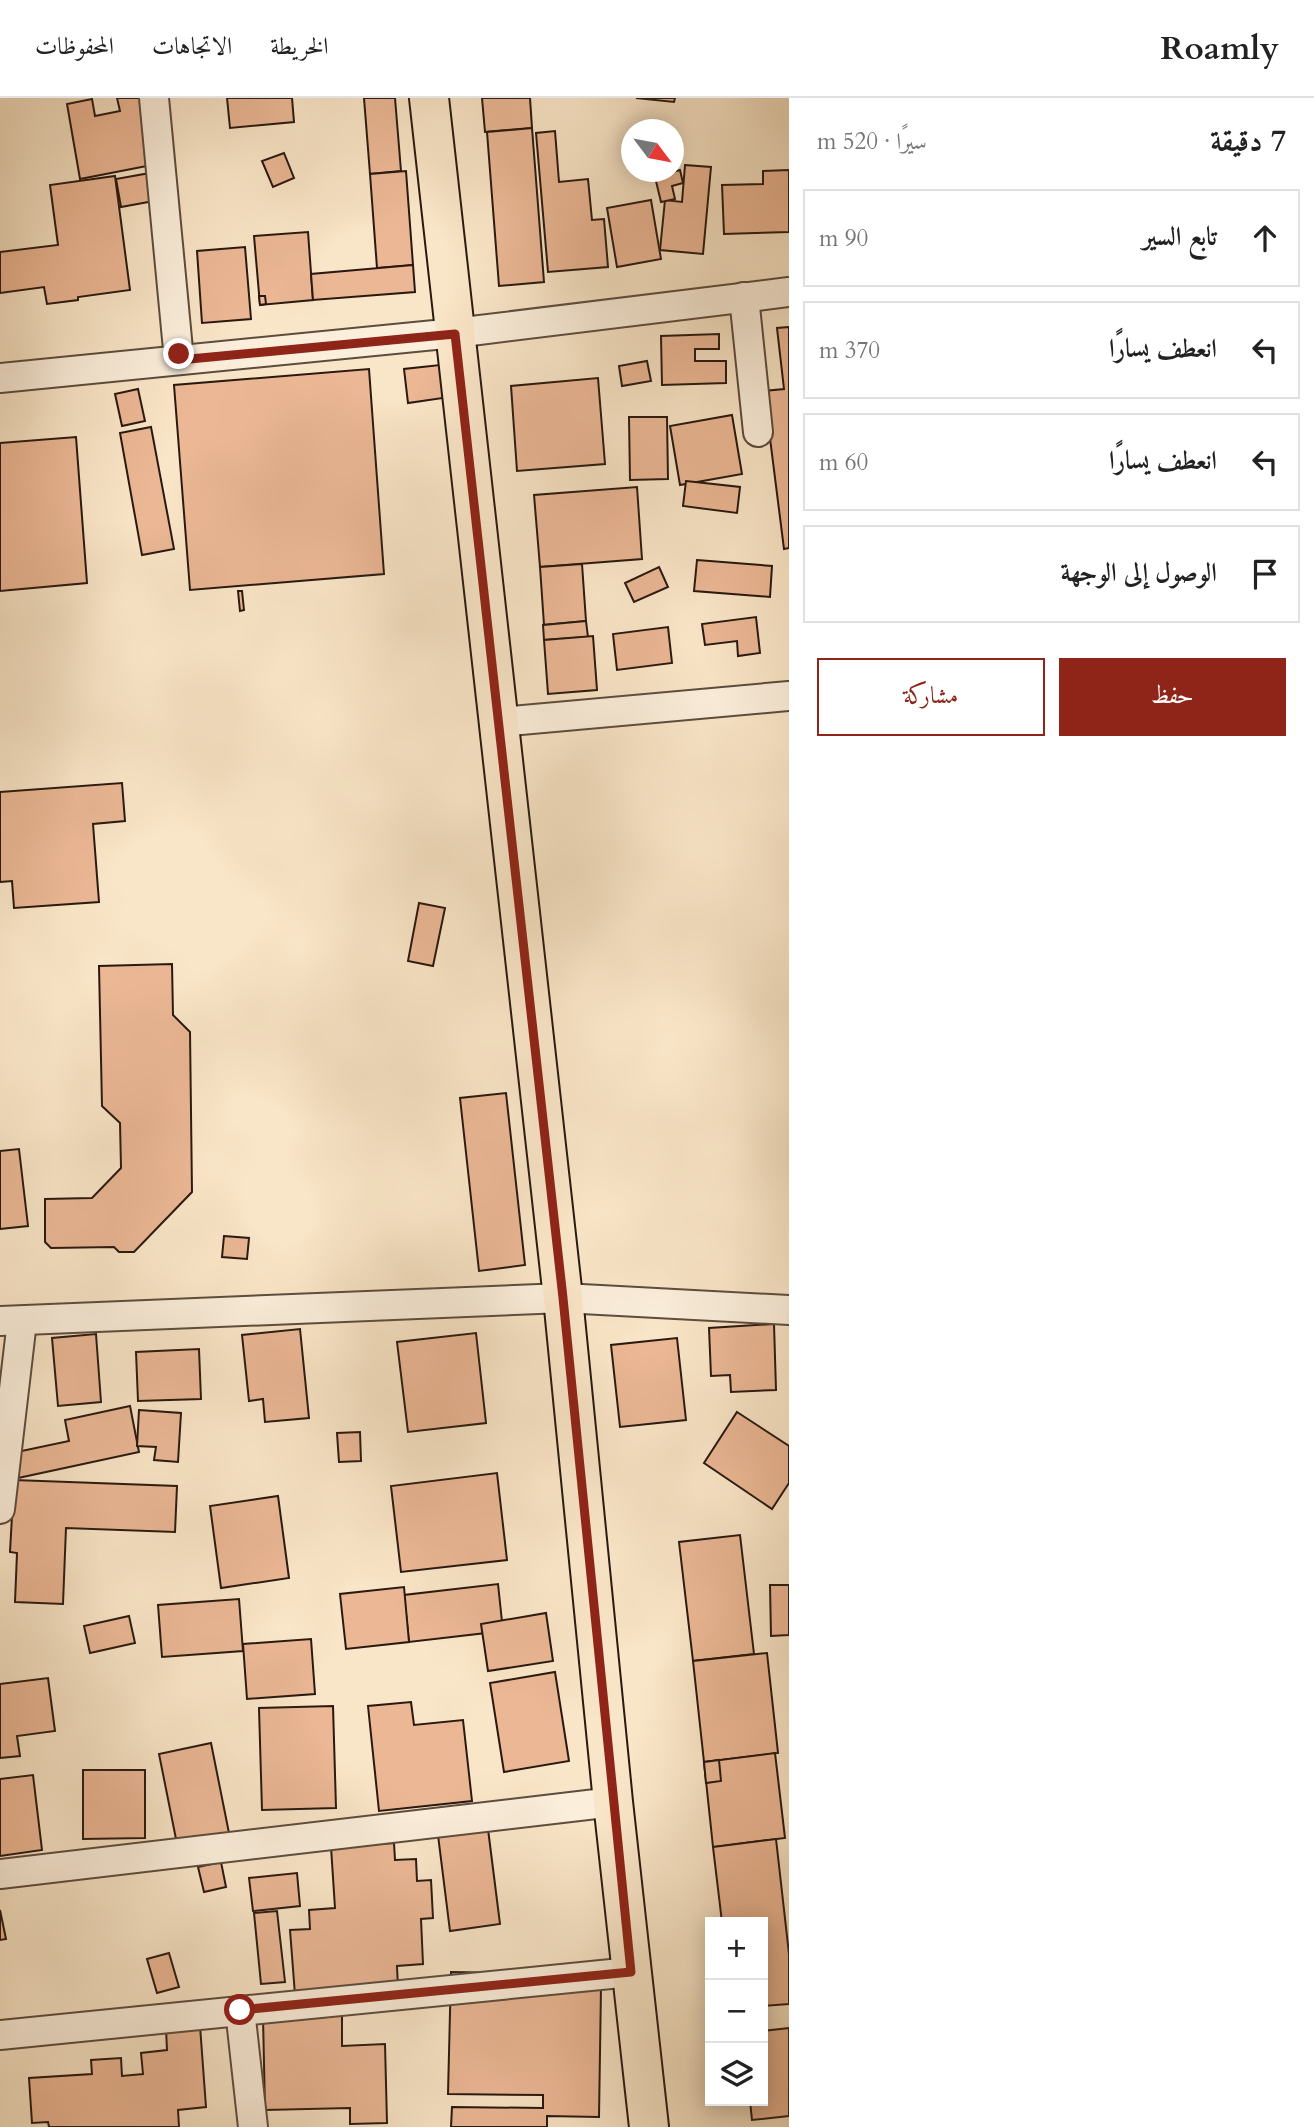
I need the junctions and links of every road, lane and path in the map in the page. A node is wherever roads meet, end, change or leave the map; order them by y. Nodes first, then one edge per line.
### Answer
1 (154, 98) edge
2 (429, 98) edge
3 (789, 292) edge
4 (744, 298) junction
5 (455, 334) junction
6 (179, 360) junction
7 (0, 378) edge
8 (758, 432) dead end
9 (789, 696) edge
10 (500, 722) junction
11 (563, 1298) junction
12 (789, 1310) edge
13 (11, 1321) edge
14 (0, 1508) edge
15 (613, 1802) junction
16 (0, 1874) edge
17 (631, 1972) junction
18 (240, 2010) junction
19 (0, 2035) edge
20 (253, 2127) edge
21 (649, 2127) edge

1 - 6 street
2 - 5 main road
3 - 4 street
4 - 5 street
4 - 8 street
5 - 6 street
5 - 10 main road
6 - 7 street
9 - 10 street
10 - 11 main road
11 - 12 street
11 - 13 street
11 - 15 main road
13 - 14 street
15 - 16 street
15 - 17 main road
17 - 18 street
17 - 21 main road
18 - 19 street
18 - 20 street

